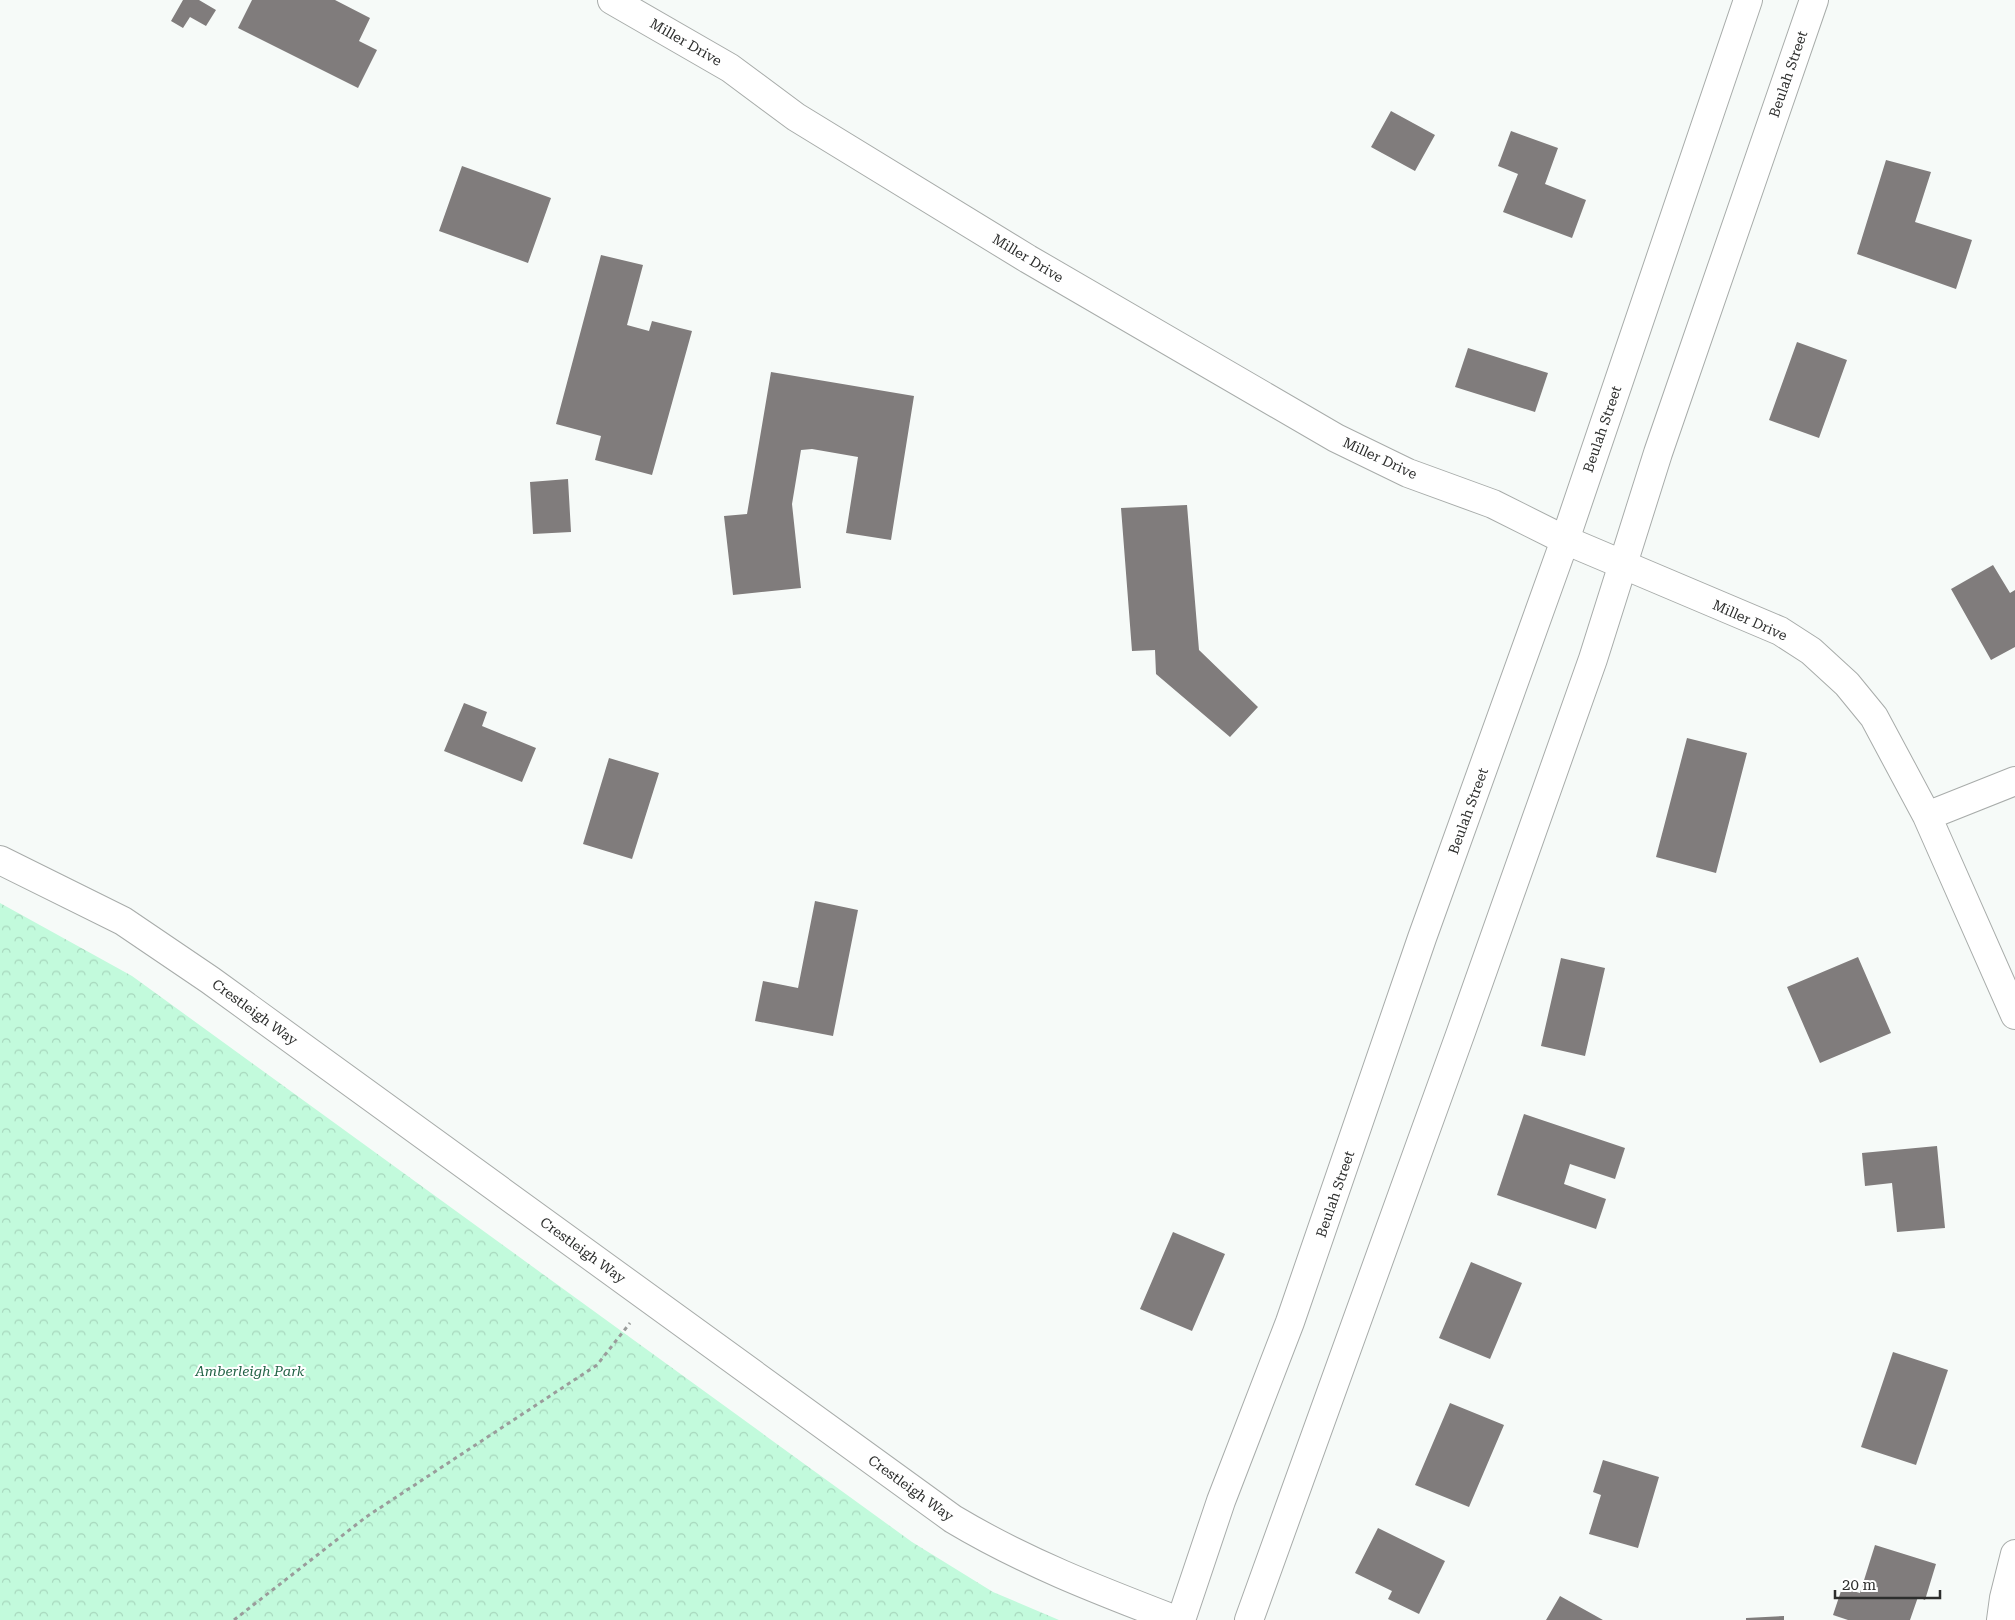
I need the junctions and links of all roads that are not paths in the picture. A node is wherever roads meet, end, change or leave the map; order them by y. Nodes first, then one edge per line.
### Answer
1 (612, 0) edge
2 (1748, 0) edge
3 (1814, 0) edge
4 (1565, 540) junction
5 (1623, 565) junction
6 (2015, 781) edge
7 (1927, 816) junction
8 (0, 860) edge
9 (2015, 1016) edge
10 (2015, 1554) edge
11 (1176, 1620) edge
12 (1181, 1620) edge
13 (1249, 1620) edge
14 (2001, 1620) edge

1 - 4 main road, Miller Drive
2 - 4 main road, Beulah Street
3 - 5 main road, Beulah Street
4 - 5 main road, Miller Drive
4 - 12 main road, Beulah Street
5 - 7 main road, Miller Drive
5 - 13 main road, Beulah Street
6 - 7 main road
7 - 9 main road, Miller Drive
8 - 11 main road, Crestleigh Way
10 - 14 main road

